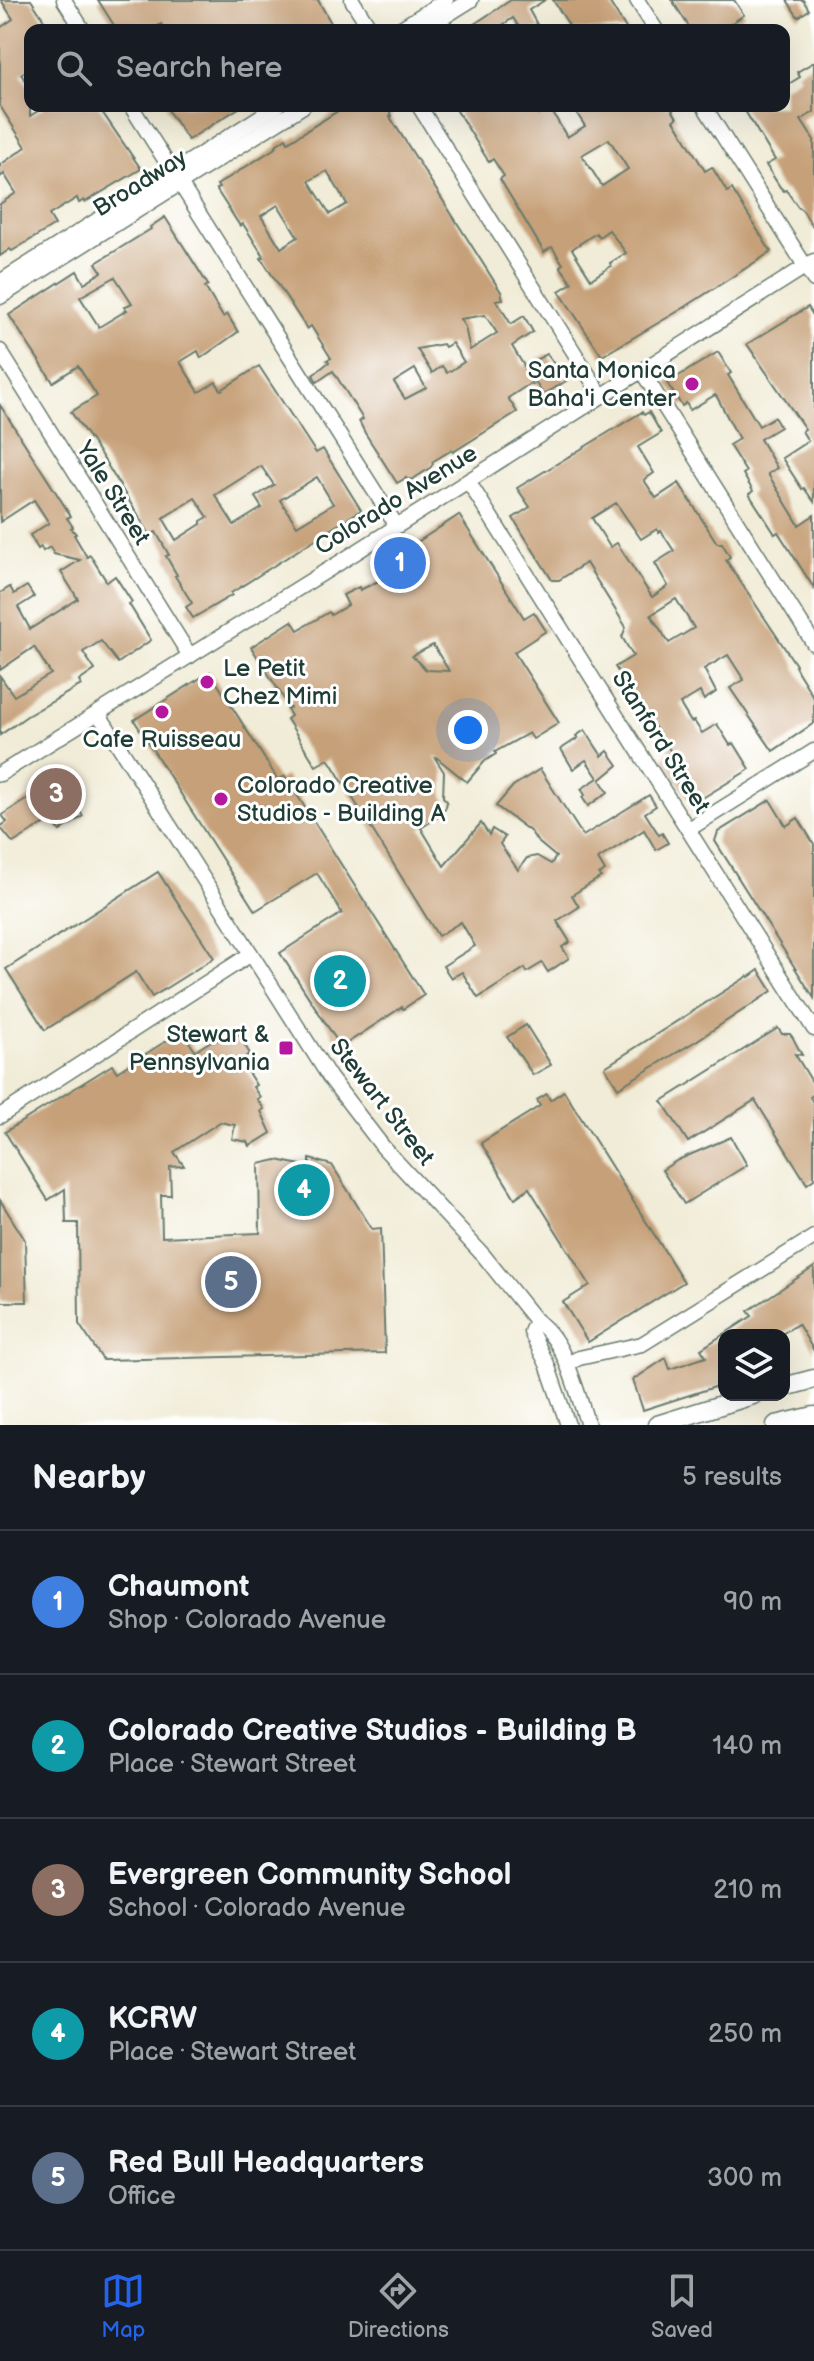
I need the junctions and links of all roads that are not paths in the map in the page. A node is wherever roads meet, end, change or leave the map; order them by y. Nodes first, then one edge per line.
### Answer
1 (64, 0) edge
2 (352, 0) edge
3 (446, 0) edge
4 (471, 0) edge
5 (637, 0) edge
6 (79, 24) edge
7 (367, 24) edge
8 (408, 24) edge
9 (433, 24) edge
10 (652, 24) edge
11 (135, 112) edge
12 (269, 112) edge
13 (292, 112) edge
14 (423, 112) edge
15 (708, 112) edge
16 (176, 178) junction
17 (809, 264) edge
18 (814, 280) edge
19 (0, 282) edge
20 (0, 297) edge
21 (0, 351) edge
22 (641, 370) junction
23 (601, 395) junction
24 (468, 481) junction
25 (396, 525) junction
26 (814, 644) edge
27 (190, 656) junction
28 (98, 713) junction
29 (814, 751) edge
30 (0, 774) edge
31 (689, 829) junction
32 (251, 954) junction
33 (814, 1029) edge
34 (0, 1116) edge
35 (814, 1237) edge
36 (536, 1321) junction
37 (567, 1364) junction
38 (814, 1379) edge
39 (790, 1385) edge
40 (734, 1401) edge
41 (814, 1416) edge
42 (568, 1425) edge
43 (588, 1425) edge
44 (657, 1425) edge
45 (776, 1425) edge

1 - 6 street
2 - 7 street
3 - 8 street
4 - 9 street
5 - 10 street
11 - 16 street
12 - 16 street, Broadway
13 - 16 street, Broadway
14 - 23 street
15 - 17 street
16 - 19 street, Broadway
16 - 20 street, Broadway
16 - 25 street
17 - 18 street
17 - 22 street, Colorado Avenue
21 - 27 street, Yale Street
22 - 23 street, Colorado Avenue
22 - 26 street
23 - 24 street, Colorado Avenue
24 - 25 street, Colorado Avenue
24 - 31 street, Stanford Street
25 - 27 street, Colorado Avenue
27 - 28 street, Colorado Avenue
28 - 30 street, Colorado Avenue
28 - 32 street, Stewart Street
29 - 31 street
31 - 33 street, Stanford Street
32 - 34 street
32 - 36 street, Stewart Street
35 - 37 street
36 - 37 street, Stewart Street
36 - 42 street
37 - 43 street, Stewart Street
38 - 39 main road
40 - 44 main road
41 - 45 main road

